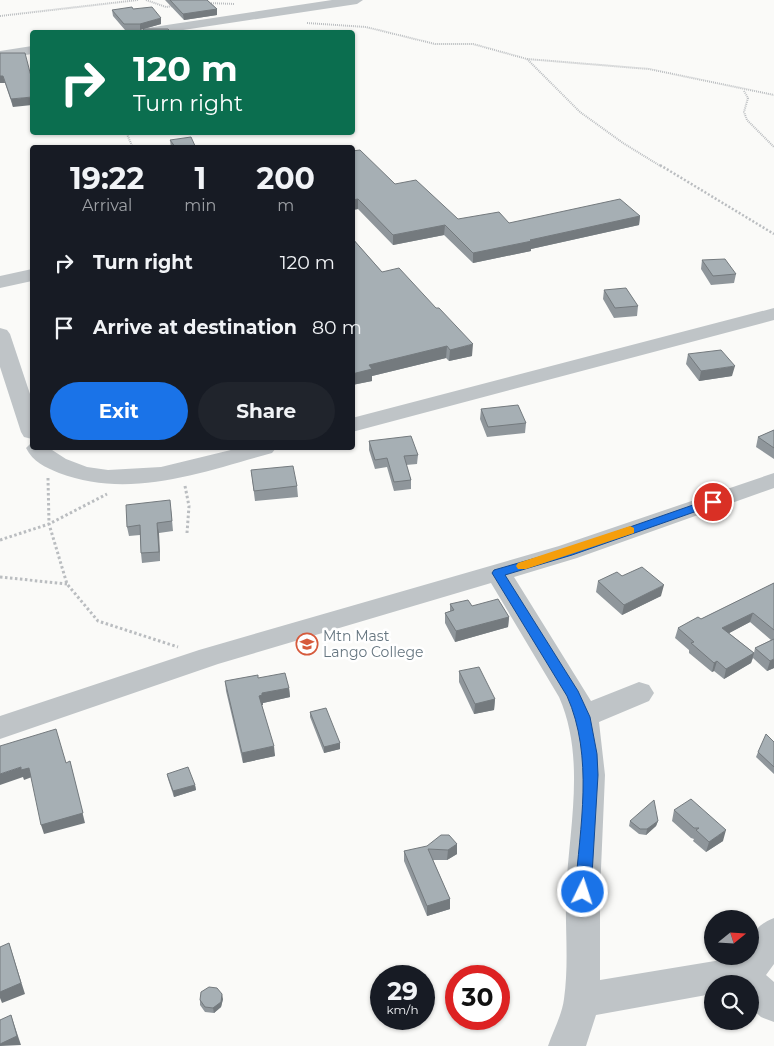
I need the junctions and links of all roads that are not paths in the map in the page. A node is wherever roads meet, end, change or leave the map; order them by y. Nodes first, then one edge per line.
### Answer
1 (356, 0) edge
2 (160, 30) edge
3 (30, 50) edge
4 (0, 55) edge
5 (30, 275) edge
6 (0, 282) edge
7 (774, 314) edge
8 (0, 334) edge
9 (355, 424) edge
10 (30, 426) edge
11 (256, 450) edge
12 (43, 454) edge
13 (774, 480) edge
14 (498, 573) junction
15 (639, 693) dead end
16 (583, 717) junction
17 (0, 728) edge
18 (774, 934) edge
19 (746, 975) edge
20 (704, 979) edge
21 (759, 992) edge
22 (582, 1000) junction
23 (774, 1005) edge
24 (567, 1046) edge

1 - 2 street
3 - 4 street
5 - 6 street
7 - 9 street
8 - 10 street
11 - 12 street
13 - 14 street
14 - 16 street
14 - 17 street
15 - 16 street
16 - 22 street
18 - 19 street
20 - 22 street
21 - 23 street
22 - 24 street

